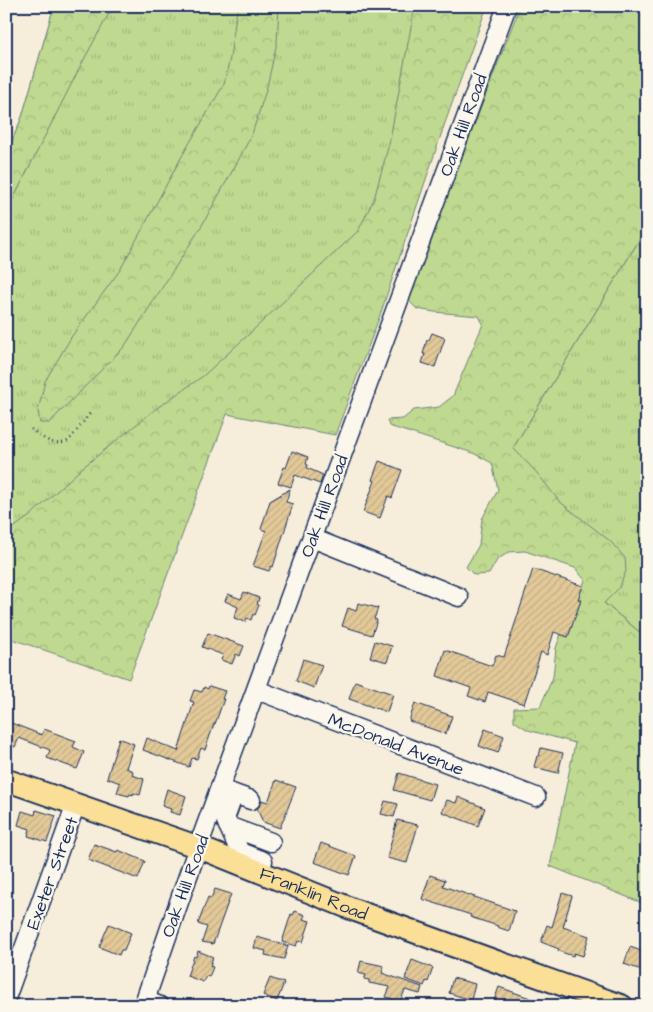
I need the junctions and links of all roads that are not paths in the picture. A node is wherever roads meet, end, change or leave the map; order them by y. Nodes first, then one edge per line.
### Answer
1 (507, 6) edge
2 (312, 538) junction
3 (459, 597) dead end
4 (257, 690) junction
5 (6, 780) edge
6 (227, 791) junction
7 (536, 797) dead end
8 (251, 800) dead end
9 (76, 804) junction
10 (222, 818) junction
11 (271, 842) dead end
12 (198, 847) junction
13 (238, 857) junction
14 (6, 998) edge
15 (599, 1002) edge
16 (149, 1004) edge
17 (622, 1006) edge

1 - 2 street, Oak Hill Road
2 - 3 street
2 - 4 street, Oak Hill Road
4 - 6 street, Oak Hill Road
4 - 7 street, McDonald Avenue
5 - 9 main road, Franklin Road
6 - 8 street
6 - 10 street, Oak Hill Road
9 - 12 main road, Franklin Road
9 - 14 street, Exeter Street
10 - 11 street
10 - 12 street, Oak Hill Road
10 - 13 street
12 - 13 main road, Franklin Road
12 - 16 street, Oak Hill Road
13 - 15 main road, Franklin Road
15 - 17 main road, Franklin Road

